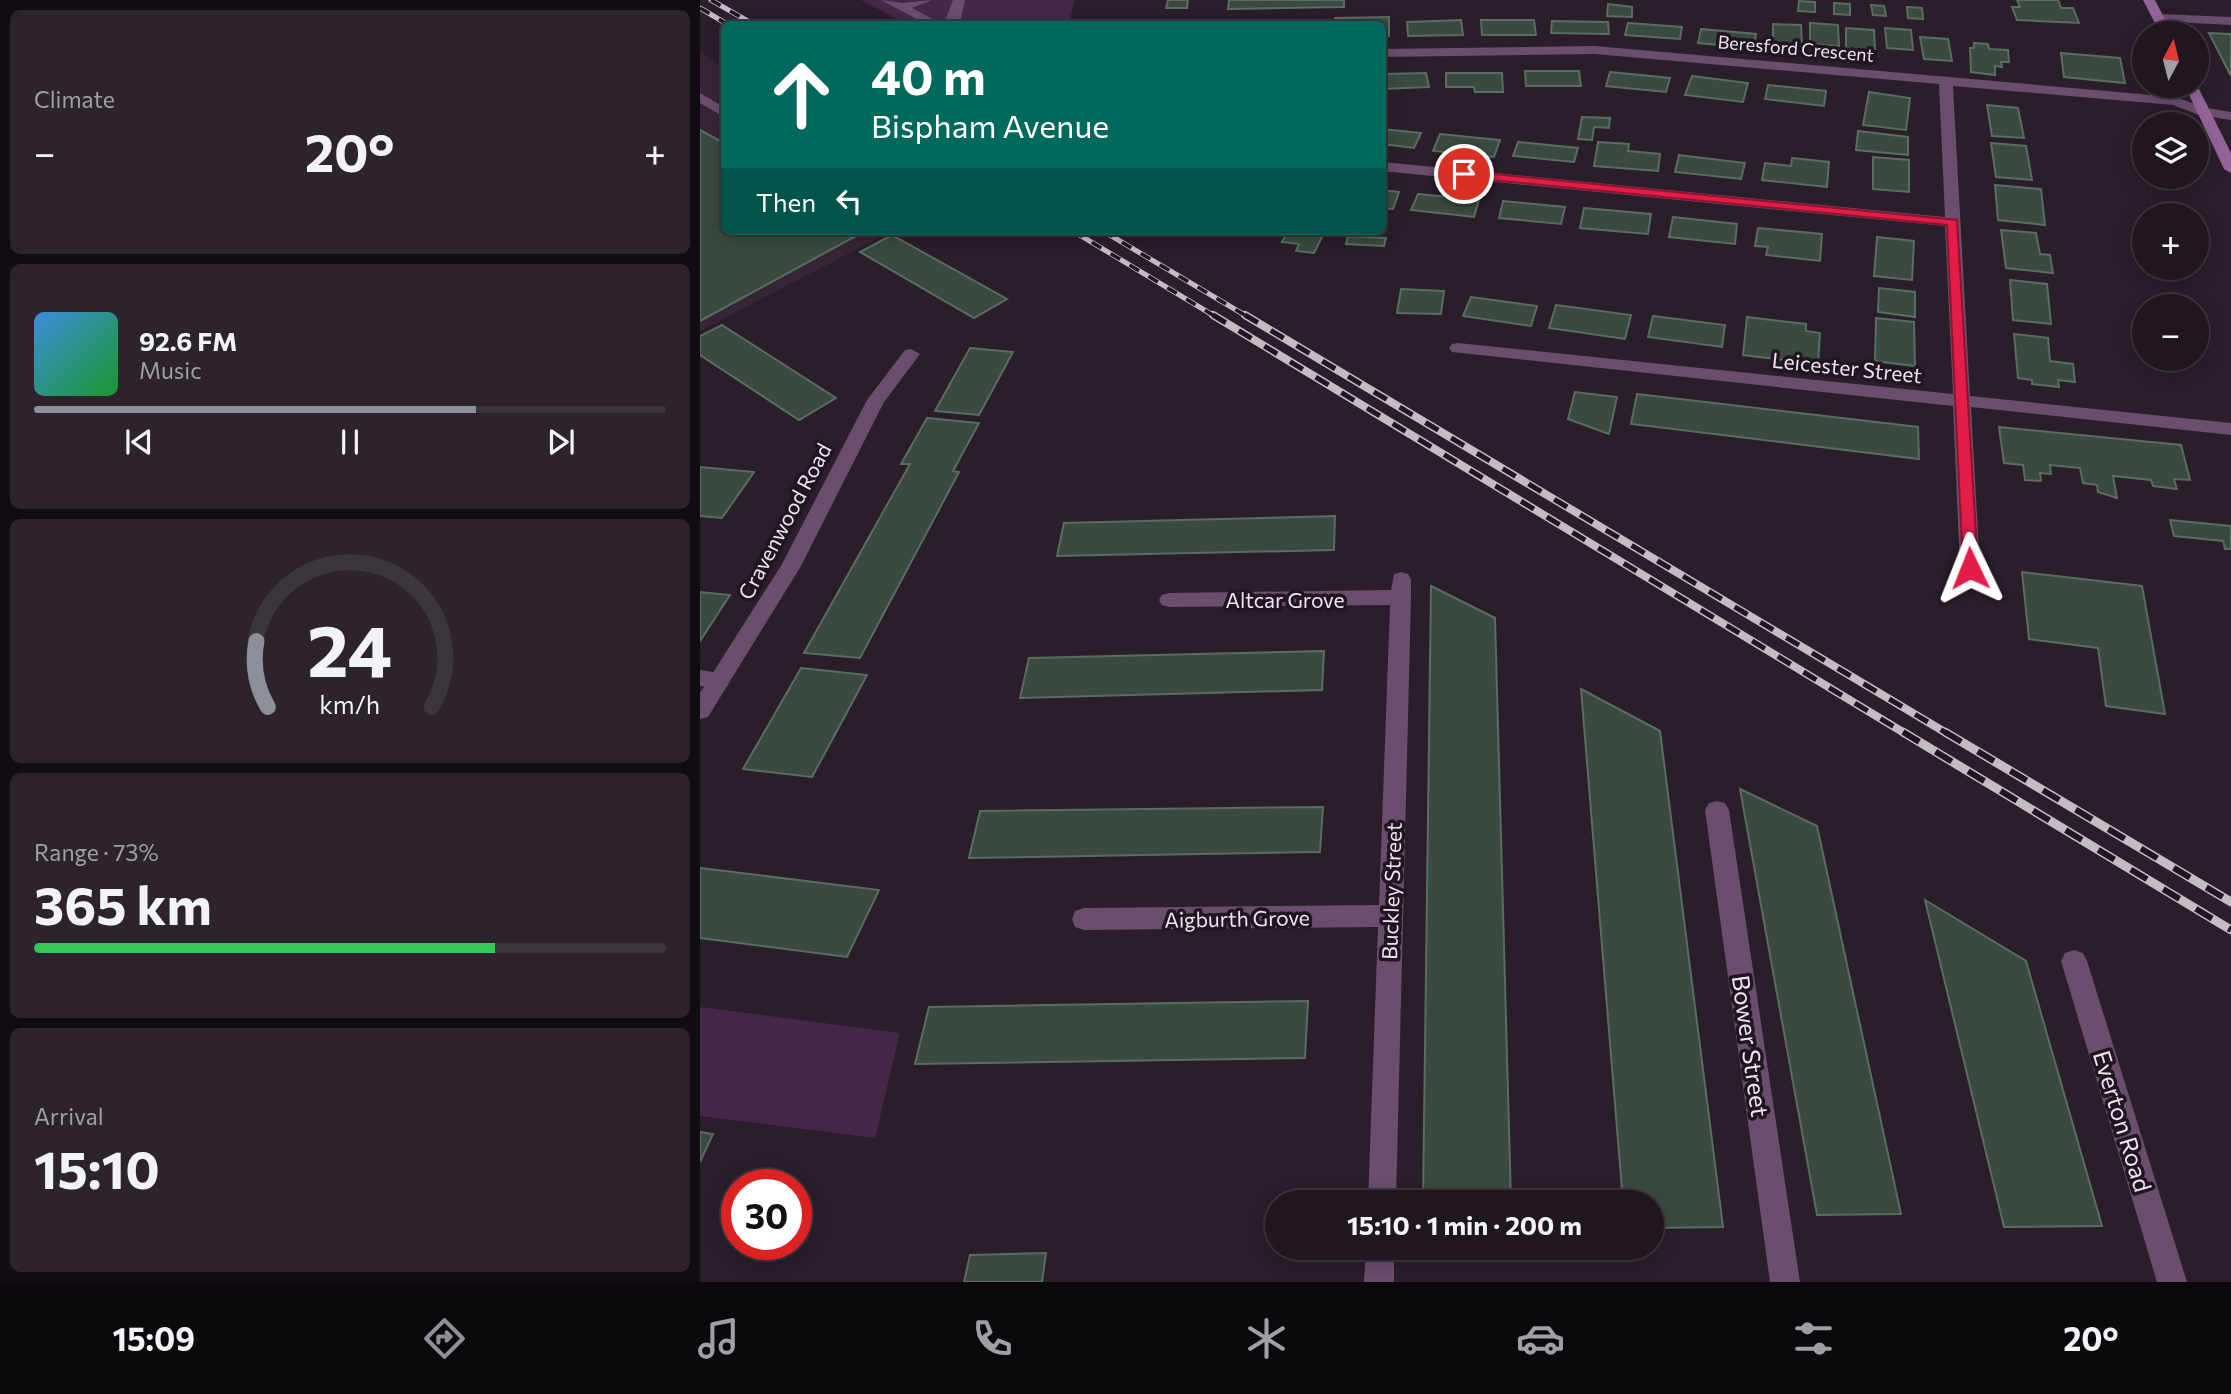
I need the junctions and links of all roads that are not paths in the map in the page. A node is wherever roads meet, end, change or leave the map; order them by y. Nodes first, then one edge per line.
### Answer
1 (887, 0) edge
2 (926, 0) edge
3 (959, 0) edge
4 (2149, 0) edge
5 (900, 6) junction
6 (2159, 18) junction
7 (929, 21) edge
8 (954, 21) edge
9 (2160, 21) edge
10 (2231, 21) edge
11 (1386, 53) edge
12 (1946, 80) junction
13 (700, 97) edge
14 (2198, 98) edge
15 (721, 111) edge
16 (2204, 112) joint
17 (2209, 113) edge
18 (2231, 116) edge
19 (2209, 123) edge
20 (1386, 166) edge
21 (2231, 169) edge
22 (1952, 222) junction
23 (1458, 348) dead end
24 (911, 354) dead end
25 (1964, 403) junction
26 (2231, 429) edge
27 (1970, 568) dead end
28 (1401, 588) joint
29 (1169, 600) dead end
30 (710, 679) edge
31 (700, 711) edge
32 (1717, 810) dead end
33 (1390, 916) junction
34 (1084, 919) dead end
35 (2074, 961) dead end
36 (1382, 1190) edge
37 (1380, 1260) edge
38 (1379, 1282) edge
39 (1785, 1282) edge
40 (2172, 1282) edge

1 - 5 street
2 - 5 street
3 - 8 street
4 - 6 main road
5 - 7 street
6 - 9 main road
6 - 10 street
11 - 12 street, Beresford Crescent
12 - 16 street, Beresford Crescent
12 - 22 street
13 - 15 street
14 - 16 main road
17 - 18 street, Beresford Crescent
19 - 21 main road
20 - 22 street
22 - 25 street
23 - 25 street, Leicester Street
24 - 30 street, Cravenwood Road
25 - 26 street, Leicester Street
25 - 27 street
28 - 29 street, Altcar Grove
28 - 33 street, Buckley Street
30 - 31 street, Cravenwood Road
32 - 39 street, Bower Street
33 - 34 street, Aigburth Grove
33 - 36 street, Buckley Street
35 - 40 street, Everton Road
37 - 38 street

